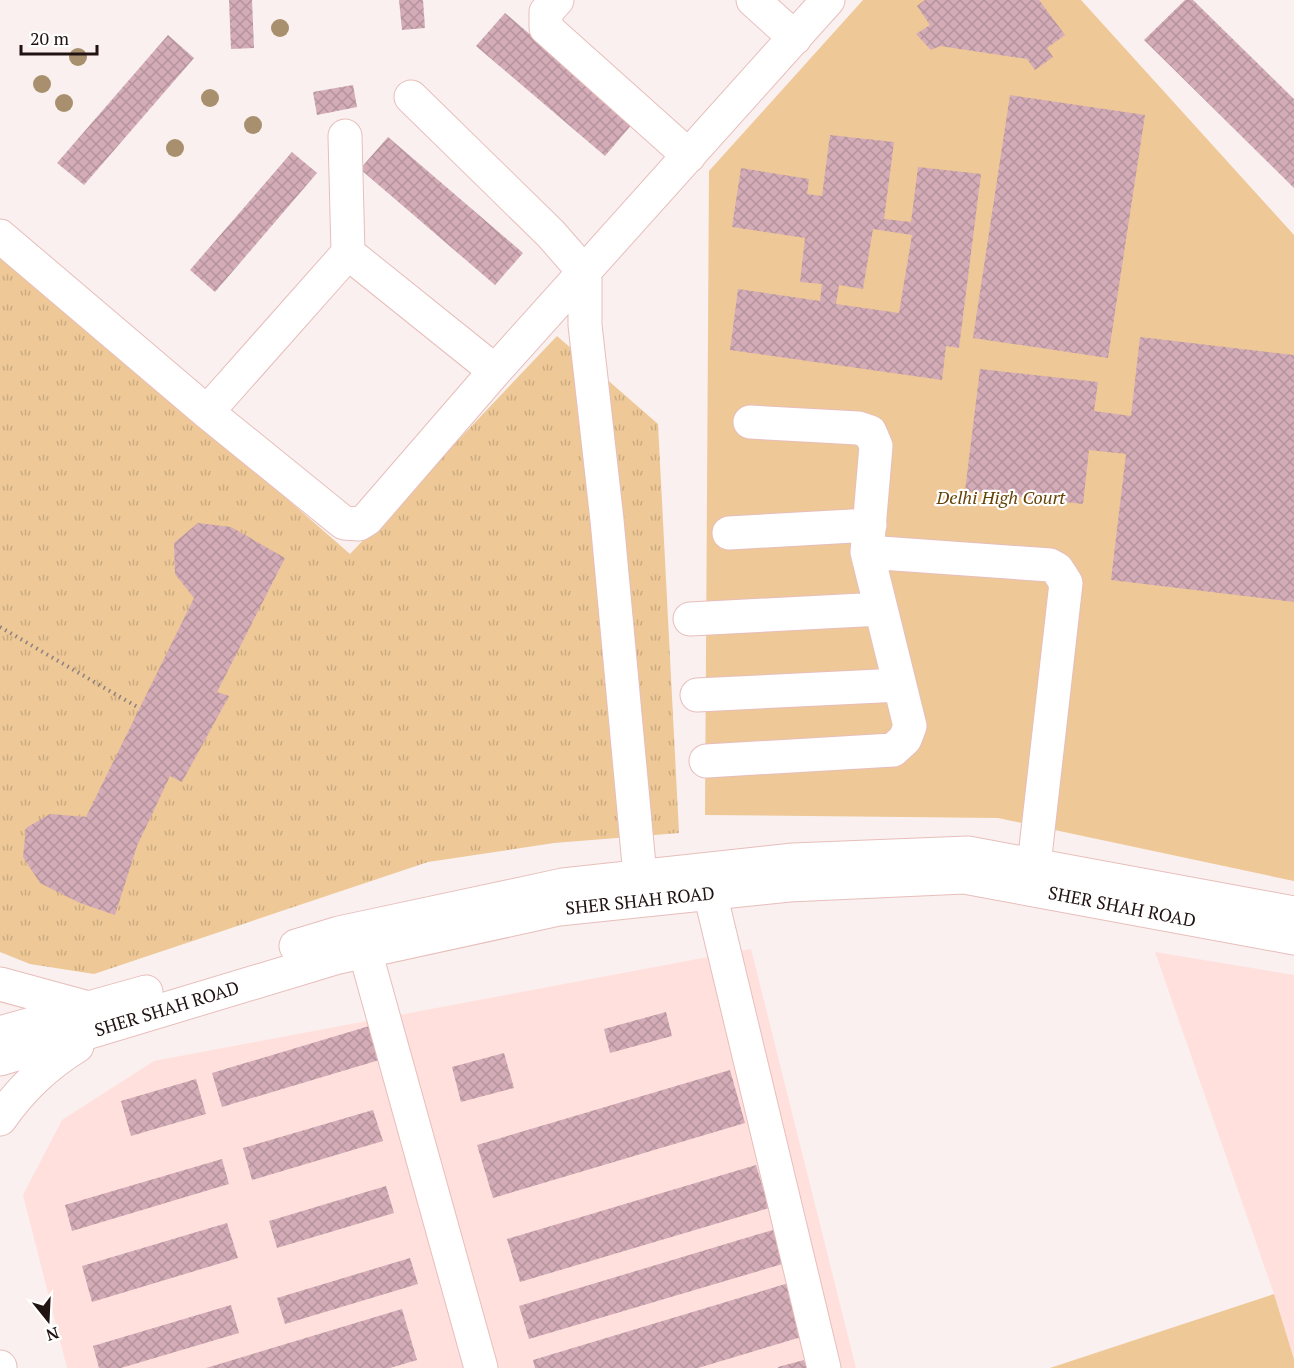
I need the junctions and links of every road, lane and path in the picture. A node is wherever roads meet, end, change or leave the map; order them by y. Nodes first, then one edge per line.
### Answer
1 (557, 0) edge
2 (753, 0) edge
3 (828, 0) edge
4 (795, 38) junction
5 (411, 97) dead end
6 (345, 136) dead end
7 (689, 156) junction
8 (0, 236) edge
9 (348, 253) junction
10 (585, 273) junction
11 (495, 371) junction
12 (207, 412) junction
13 (750, 422) dead end
14 (729, 533) dead end
15 (869, 538) junction
16 (881, 609) junction
17 (690, 619) dead end
18 (0, 627) edge
19 (900, 685) junction
20 (698, 695) dead end
21 (139, 708) dead end
22 (706, 761) dead end
23 (1034, 865) junction
24 (640, 876) junction
25 (710, 893) junction
26 (1294, 913) edge
27 (1294, 938) edge
28 (365, 951) junction
29 (0, 984) edge
30 (90, 1008) junction
31 (124, 1023) junction
32 (0, 1033) edge
33 (0, 1059) edge
34 (0, 1119) edge
35 (482, 1368) edge
36 (824, 1368) edge

1 - 7 street
2 - 4 street
3 - 4 street
4 - 7 street
5 - 10 street
6 - 9 street
7 - 10 street
8 - 12 street
9 - 11 street
9 - 12 street
10 - 11 street
10 - 24 street
11 - 12 street
13 - 15 street
14 - 15 street
15 - 16 street
15 - 23 street
16 - 17 street
16 - 19 street
18 - 21 path
19 - 20 street
19 - 22 street
23 - 24 street, SHER SHAH ROAD
23 - 26 street, SHER SHAH ROAD
24 - 30 street, SHER SHAH ROAD
25 - 27 street, SHER SHAH ROAD
25 - 28 street, SHER SHAH ROAD
25 - 36 street
28 - 31 street, SHER SHAH ROAD
28 - 35 street
29 - 30 street
30 - 32 street, SHER SHAH ROAD
31 - 33 street, SHER SHAH ROAD
31 - 34 street

